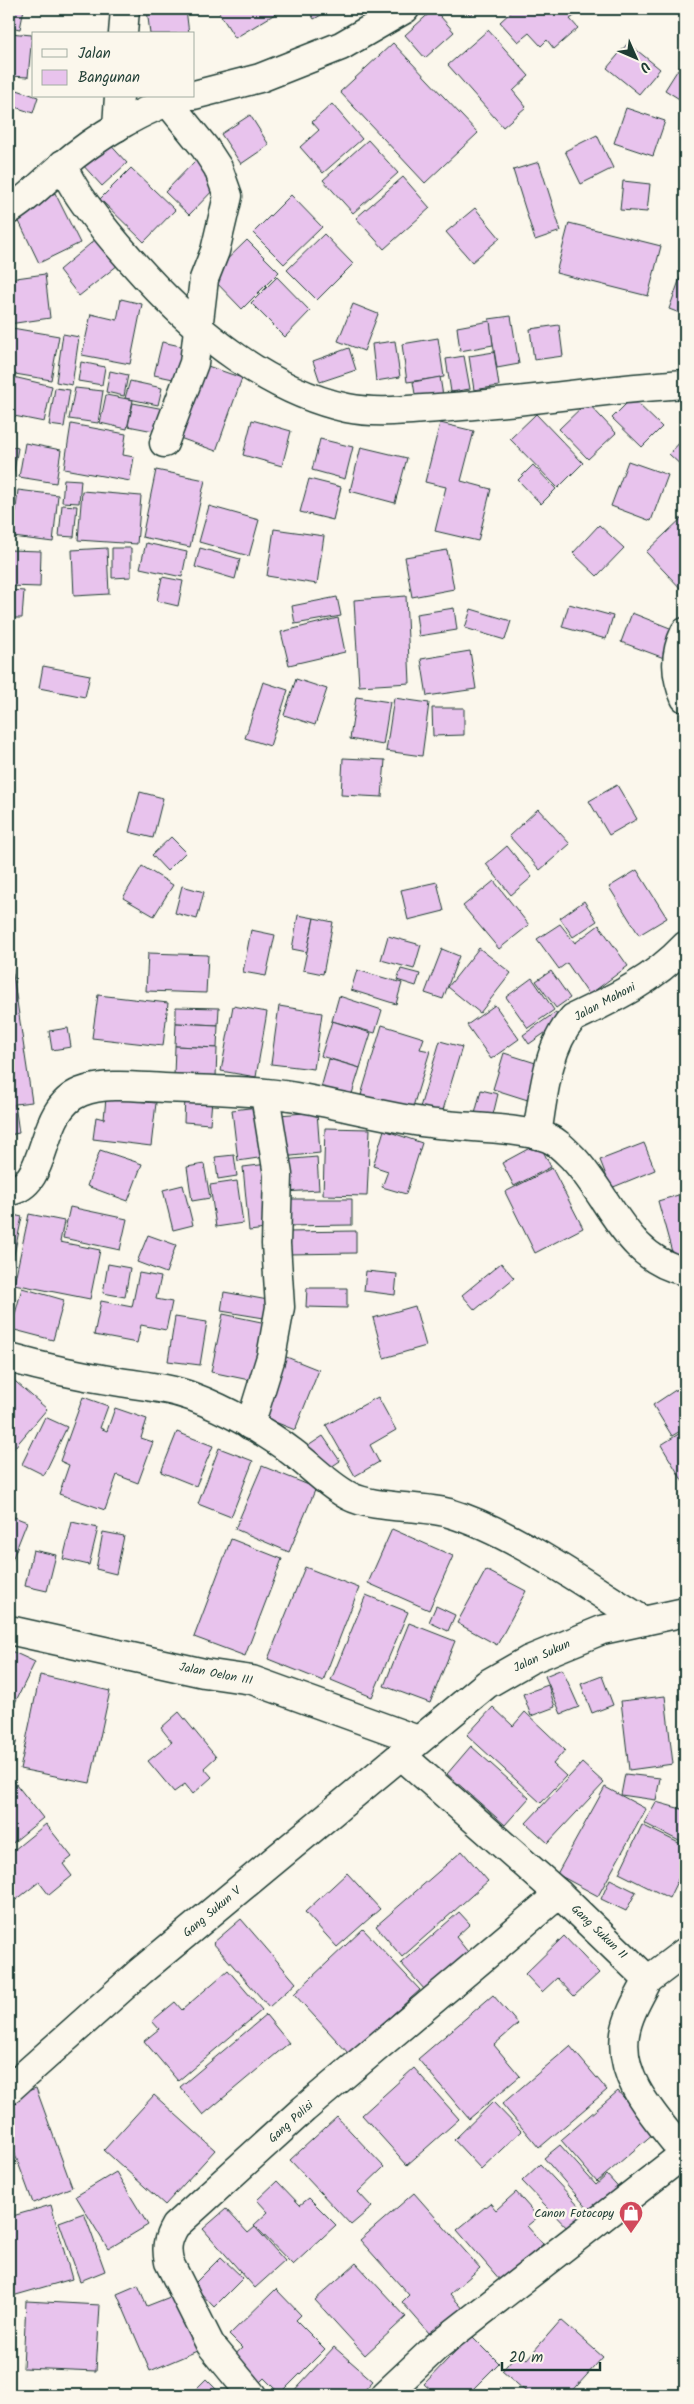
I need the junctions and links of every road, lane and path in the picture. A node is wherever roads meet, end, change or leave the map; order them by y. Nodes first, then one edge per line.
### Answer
1 (125, 9) edge
2 (405, 9) edge
3 (124, 32) edge
4 (195, 94) edge
5 (119, 98) edge
6 (177, 99) edge
7 (117, 127) junction
8 (63, 164) junction
9 (9, 210) edge
10 (199, 328) junction
11 (685, 384) edge
12 (164, 443) dead end
13 (685, 632) edge
14 (685, 698) edge
15 (685, 946) edge
16 (265, 1095) junction
17 (537, 1135) junction
18 (9, 1190) edge
19 (685, 1271) edge
20 (9, 1358) edge
21 (250, 1425) junction
22 (685, 1612) edge
23 (644, 1621) junction
24 (9, 1630) edge
25 (410, 1747) junction
26 (559, 1894) junction
27 (685, 1952) edge
28 (648, 1980) junction
29 (9, 2088) edge
30 (685, 2155) edge
31 (252, 2395) edge
32 (385, 2395) edge

1 - 3 street
2 - 4 street
5 - 7 street
6 - 7 street
6 - 10 street
7 - 8 street
8 - 9 street
8 - 10 street
10 - 11 street
10 - 12 street
13 - 14 street
15 - 17 street, Jalan Mahoni
16 - 17 street
16 - 18 street
16 - 21 street
17 - 19 street
20 - 21 street
21 - 23 street
22 - 23 street, Jalan Sukun
23 - 25 street, Jalan Sukun
24 - 25 street, Jalan Oelon III
25 - 26 street, Gang Sukun II
25 - 29 street, Gang Sukun V
26 - 28 street, Gang Sukun II
26 - 31 street, Gang Polisi
27 - 28 street
28 - 30 street
30 - 32 street

